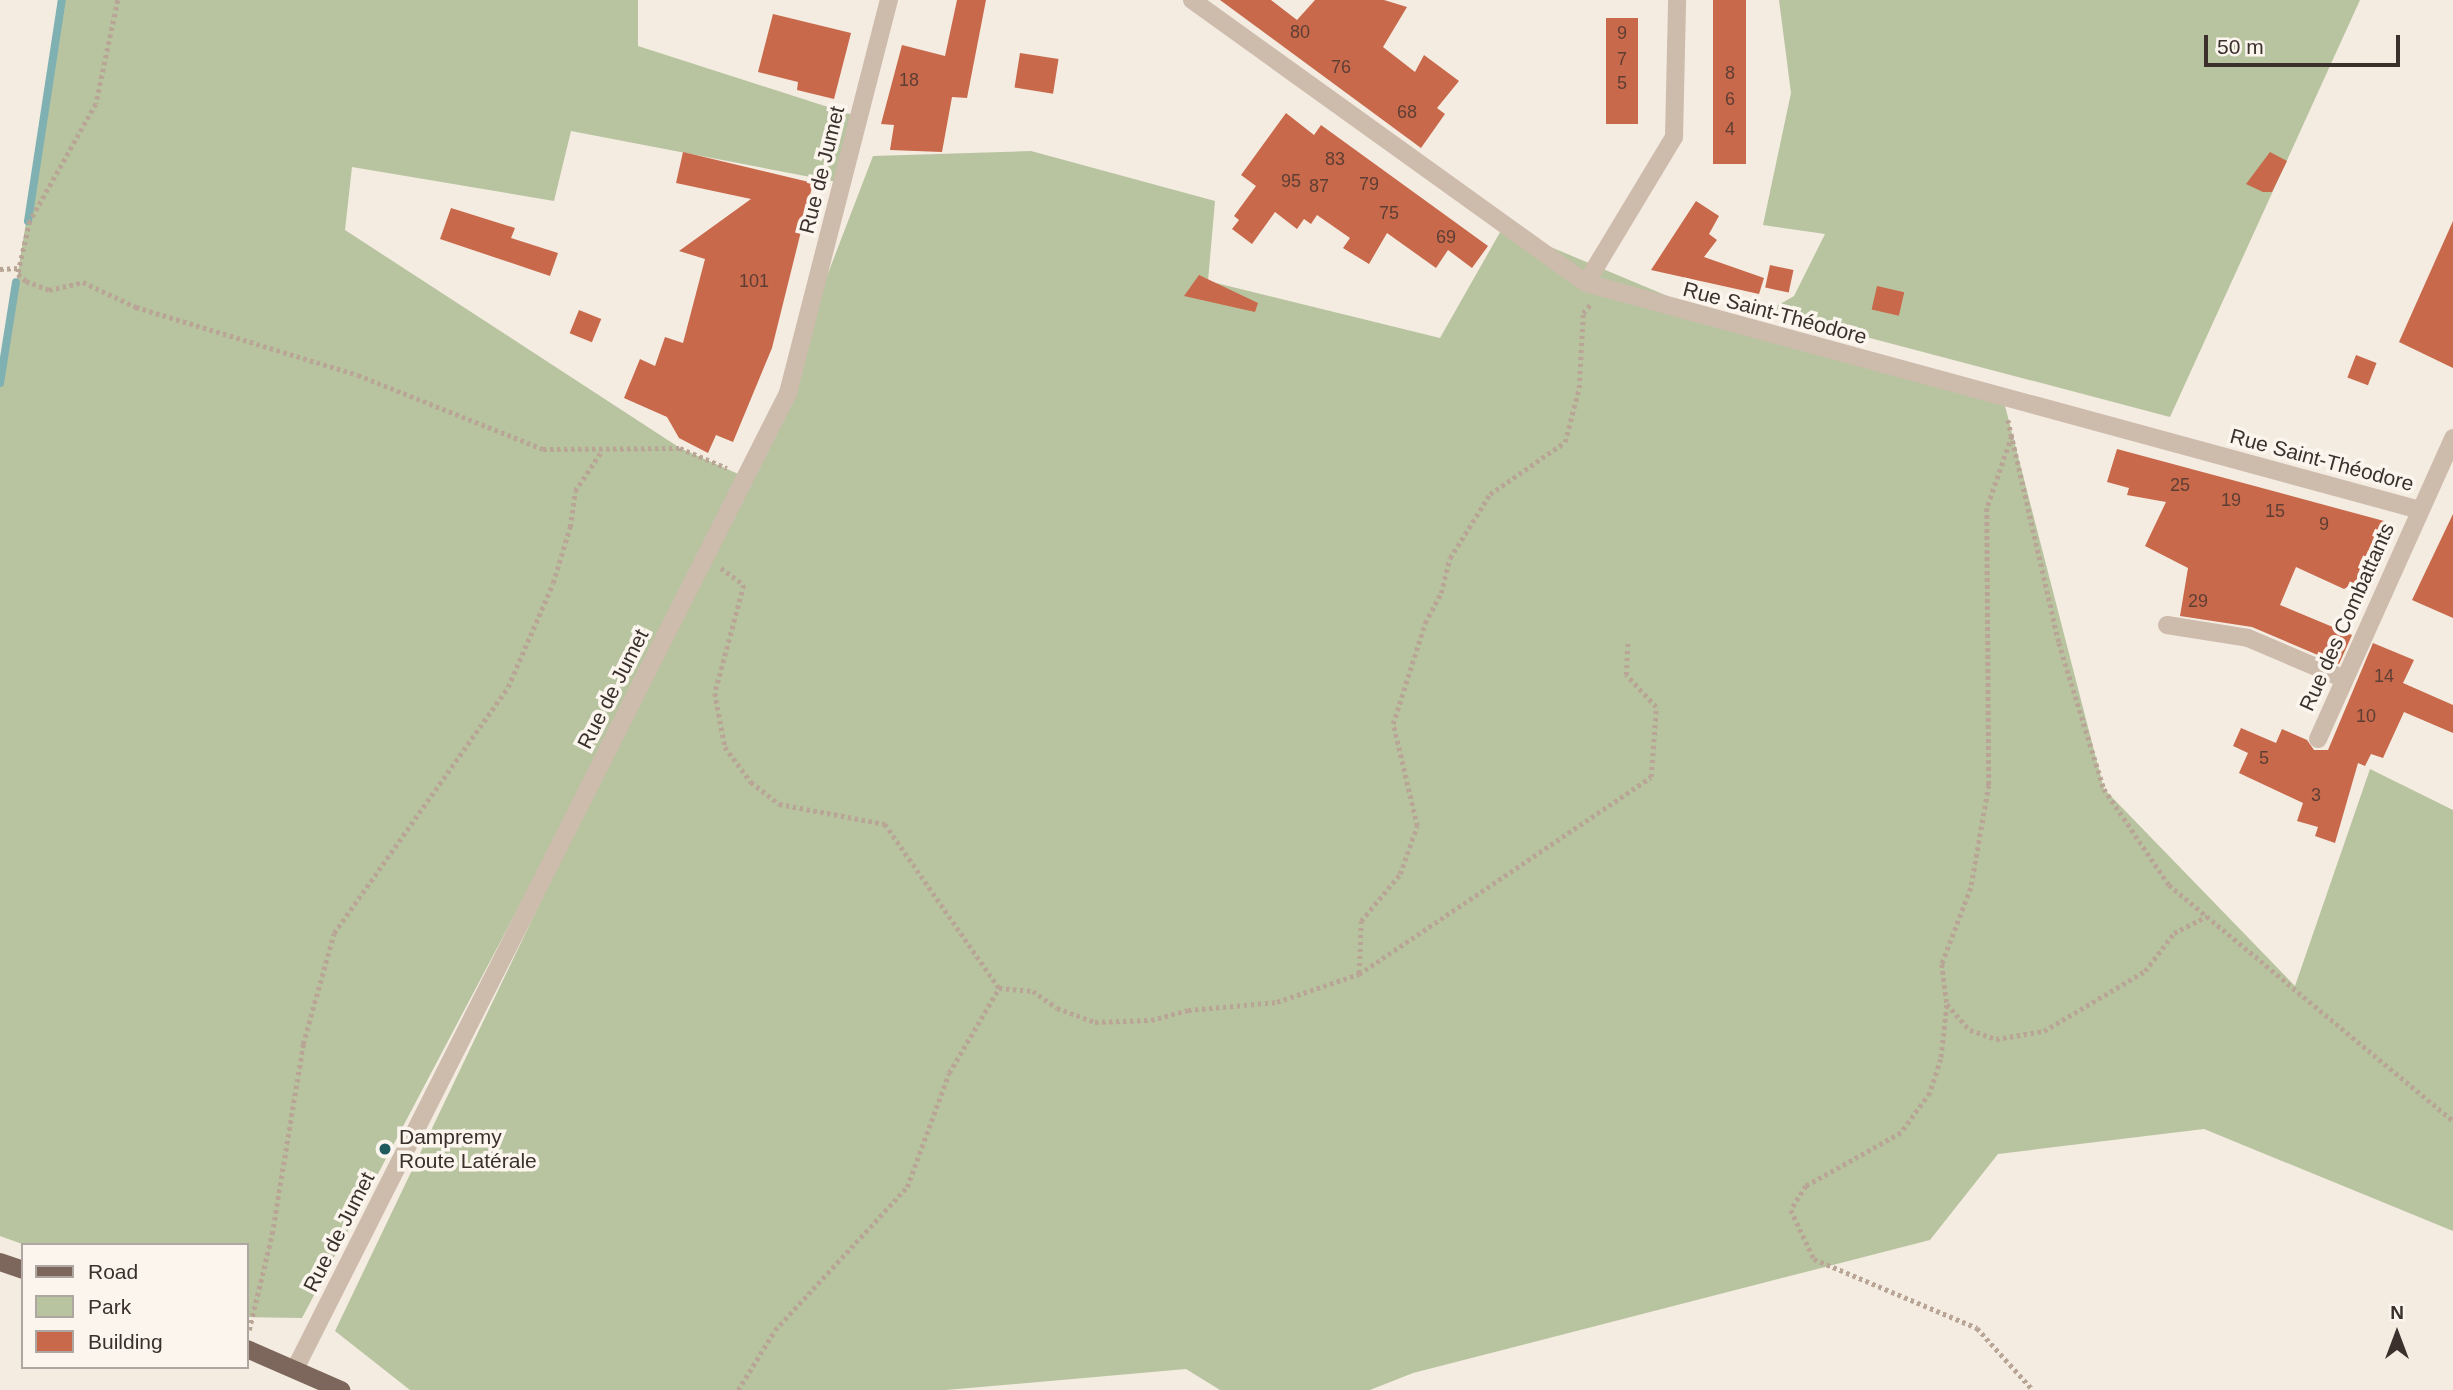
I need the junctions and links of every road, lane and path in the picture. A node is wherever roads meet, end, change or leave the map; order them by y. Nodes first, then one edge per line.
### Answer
1 (118, 0) edge
2 (889, 0) edge
3 (1192, 0) edge
4 (1677, 0) edge
5 (19, 268) junction
6 (0, 269) edge
7 (1594, 286) junction
8 (2453, 438) edge
9 (601, 452) junction
10 (746, 477) junction
11 (2420, 510) junction
12 (705, 557) junction
13 (2167, 625) dead end
14 (1628, 641) dead end
15 (2344, 679) junction
16 (2318, 739) dead end
17 (2207, 916) junction
18 (1359, 974) junction
19 (999, 988) junction
20 (1947, 1004) junction
21 (2453, 1121) edge
22 (0, 1262) edge
23 (21, 1269) edge
24 (248, 1334) edge
25 (248, 1349) edge
26 (296, 1367) junction
27 (341, 1390) edge
28 (738, 1390) edge
29 (2033, 1390) edge

1 - 5 path
2 - 10 street, Rue de Jumet
3 - 7 street, Rue Saint-Théodore
4 - 7 street
5 - 6 path
5 - 9 path
7 - 11 street, Rue Saint-Théodore
7 - 18 path
8 - 11 street, Rue des Combattants
9 - 10 path
9 - 24 path
10 - 12 street, Rue de Jumet
11 - 15 street, Rue des Combattants
12 - 19 path
12 - 26 street, Rue de Jumet
13 - 15 street
14 - 18 path
15 - 16 street, Rue des Combattants
17 - 20 path
17 - 20 path
17 - 21 path
18 - 19 path
19 - 28 path
20 - 29 path
22 - 23 main road
25 - 26 main road
26 - 27 main road

